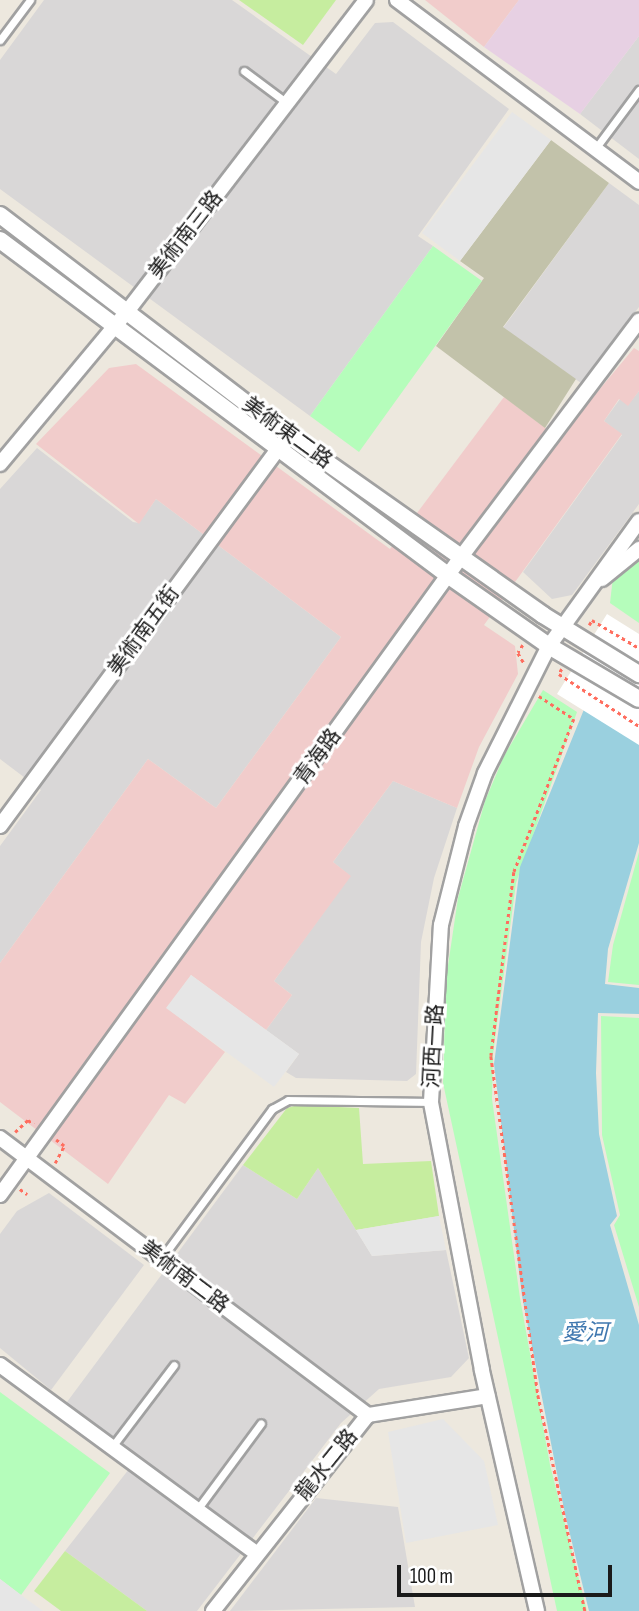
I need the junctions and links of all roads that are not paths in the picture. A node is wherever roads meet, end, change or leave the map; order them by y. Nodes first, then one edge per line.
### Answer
1 (30, 0) edge
2 (366, 0) edge
3 (397, 0) edge
4 (0, 40) edge
5 (244, 71) dead end
6 (639, 90) edge
7 (288, 103) junction
8 (595, 149) junction
9 (639, 182) edge
10 (0, 215) edge
11 (0, 240) edge
12 (126, 313) junction
13 (639, 321) edge
14 (114, 327) junction
15 (288, 435) junction
16 (277, 450) junction
17 (0, 464) edge
18 (639, 521) edge
19 (639, 549) edge
20 (461, 557) junction
21 (449, 576) junction
22 (585, 593) junction
23 (561, 627) junction
24 (550, 646) junction
25 (639, 674) edge
26 (639, 699) edge
27 (0, 826) edge
28 (431, 1102) junction
29 (0, 1138) edge
30 (27, 1158) junction
31 (0, 1195) edge
32 (160, 1260) junction
33 (0, 1365) edge
34 (174, 1365) dead end
35 (488, 1396) junction
36 (368, 1415) junction
37 (261, 1423) dead end
38 (110, 1449) junction
39 (195, 1512) junction
40 (256, 1553) junction
41 (219, 1609) edge
42 (537, 1611) edge

1 - 4 lane
2 - 7 street, 美術南三路
3 - 8 street
5 - 7 lane
6 - 8 lane
7 - 12 street, 美術南三路
8 - 9 street
10 - 12 street, 美術東二路
11 - 14 street, 美術東二路
12 - 14 street, 美術南三路
12 - 15 street, 美術東二路
13 - 20 street, 青海路
14 - 16 street, 美術東二路
14 - 17 street, 美術南三路
15 - 16 street, 美術南五街
15 - 20 street, 美術東二路
16 - 21 street, 美術東二路
16 - 27 street, 美術南五街
18 - 22 street, 河西一路
19 - 22 street
20 - 21 street, 青海路
20 - 23 street, 美術東二路
21 - 24 street, 美術東二路
21 - 30 street, 青海路
22 - 23 street, 河西一路
23 - 24 street, 河西一路
23 - 25 street, 美術東二路
24 - 26 street, 美術東二路
24 - 28 street, 河西一路
28 - 32 lane
28 - 35 street, 河西一路
29 - 30 street, 美術南二路
30 - 31 street, 青海路
30 - 32 street, 美術南二路
32 - 36 street, 美術南二路
33 - 38 street
34 - 38 lane
35 - 36 street, 龍水二路
35 - 42 street, 河西一路
36 - 40 street, 龍水二路
37 - 39 lane
38 - 39 street
39 - 40 street
40 - 41 street, 龍水二路

